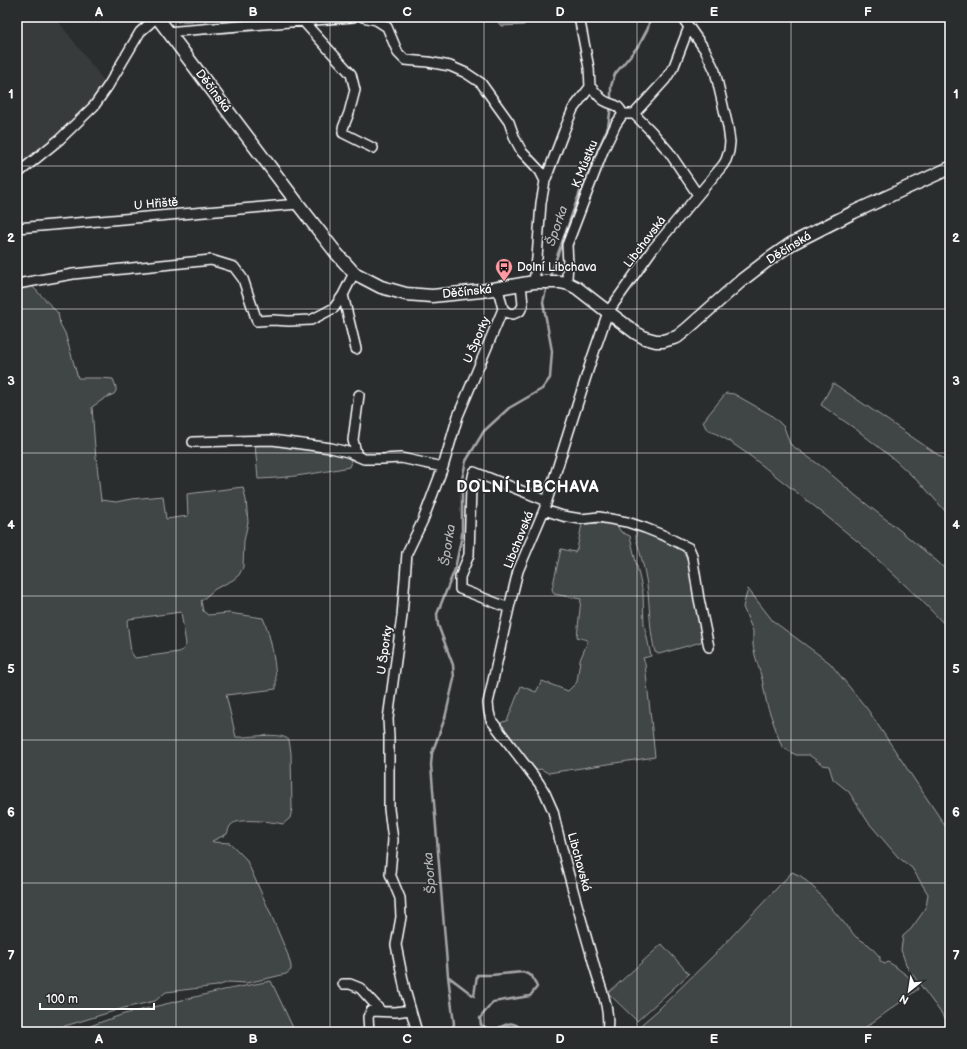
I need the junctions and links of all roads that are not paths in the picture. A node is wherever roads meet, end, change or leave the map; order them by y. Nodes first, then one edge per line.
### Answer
1 (157, 17) edge
2 (353, 17) edge
3 (364, 17) edge
4 (579, 17) edge
5 (682, 17) edge
6 (303, 21) junction
7 (689, 26) junction
8 (169, 32) junction
9 (590, 88) junction
10 (623, 114) junction
11 (634, 114) junction
12 (373, 148) dead end
13 (950, 168) edge
14 (17, 174) edge
15 (545, 181) junction
16 (698, 194) junction
17 (298, 204) junction
18 (17, 228) edge
19 (354, 273) junction
20 (532, 283) junction
21 (560, 283) junction
22 (17, 284) edge
23 (498, 289) junction
24 (343, 295) junction
25 (503, 309) junction
26 (608, 312) junction
27 (356, 349) dead end
28 (359, 395) dead end
29 (193, 442) dead end
30 (357, 456) junction
31 (443, 467) junction
32 (547, 501) junction
33 (544, 510) junction
34 (509, 608) junction
35 (709, 647) dead end
36 (343, 984) dead end
37 (410, 1010) junction
38 (381, 1011) junction
39 (369, 1032) edge
40 (417, 1032) edge
41 (606, 1032) edge

1 - 8 main road, Děčínská
1 - 14 street
2 - 6 street
3 - 15 street
4 - 9 street
5 - 7 street, Libchavská
6 - 8 street
6 - 12 street
7 - 11 street
7 - 16 street, Libchavská
8 - 17 main road, Děčínská
9 - 10 street
9 - 15 street
10 - 11 street
10 - 21 street, K Můstku
11 - 16 street
13 - 26 main road, Děčínská
15 - 20 street
16 - 26 street, Libchavská
17 - 18 street, U Hřiště
17 - 19 main road, Děčínská
19 - 23 main road, Děčínská
19 - 24 street
20 - 21 main road, Děčínská
20 - 23 main road, Děčínská
20 - 25 street
21 - 26 main road, Děčínská
22 - 24 street
23 - 25 street
24 - 27 street
25 - 31 street, U Šporky
26 - 32 street, Libchavská
28 - 30 street
29 - 30 street
30 - 31 street
31 - 37 street, U Šporky
32 - 33 street, Libchavská
32 - 34 street
33 - 34 street, Libchavská
33 - 35 street
34 - 41 street, Libchavská
36 - 38 street
37 - 38 street
37 - 40 street, U Šporky
38 - 39 street

